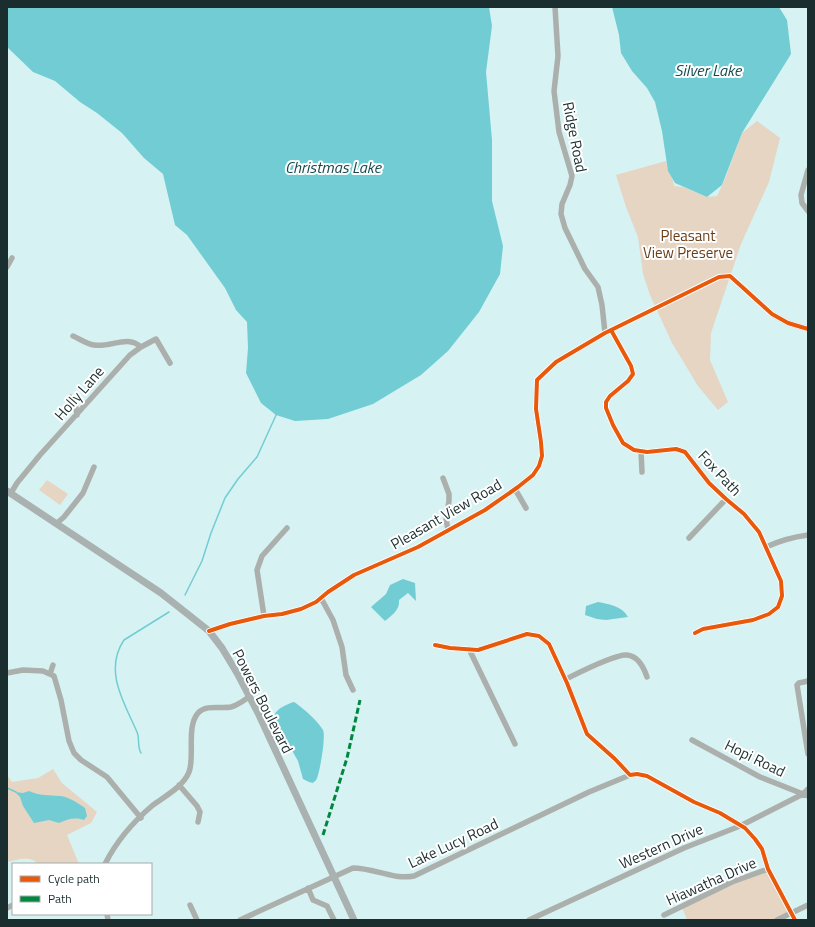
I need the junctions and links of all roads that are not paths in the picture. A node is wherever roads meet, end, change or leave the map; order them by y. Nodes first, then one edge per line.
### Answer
1 (556, 7) edge
2 (808, 170) edge
3 (808, 211) edge
4 (12, 258) dead end
5 (7, 267) edge
6 (808, 329) edge
7 (611, 330) junction
8 (605, 333) junction
9 (73, 336) dead end
10 (141, 347) junction
11 (170, 363) dead end
12 (70, 398) dead end
13 (77, 415) junction
14 (641, 451) junction
15 (94, 467) dead end
16 (642, 472) dead end
17 (443, 478) dead end
18 (515, 489) junction
19 (9, 492) edge
20 (726, 499) junction
21 (526, 508) dead end
22 (56, 524) junction
23 (287, 528) dead end
24 (448, 530) junction
25 (808, 535) edge
26 (689, 538) dead end
27 (766, 548) junction
28 (321, 598) junction
29 (264, 616) junction
30 (209, 631) junction
31 (695, 633) dead end
32 (435, 645) dead end
33 (470, 649) junction
34 (53, 665) dead end
35 (7, 673) edge
36 (50, 674) junction
37 (647, 677) dead end
38 (566, 679) junction
39 (808, 681) edge
40 (353, 690) dead end
41 (249, 697) junction
42 (692, 740) dead end
43 (515, 744) dead end
44 (808, 754) edge
45 (630, 776) junction
46 (179, 785) junction
47 (808, 789) edge
48 (806, 795) edge
49 (141, 818) junction
50 (198, 822) dead end
51 (740, 826) junction
52 (106, 863) edge
53 (768, 868) junction
54 (334, 876) junction
55 (308, 888) junction
56 (190, 904) dead end
57 (808, 905) edge
58 (791, 913) junction
59 (664, 915) dead end
60 (198, 920) edge
61 (240, 920) edge
62 (334, 920) edge
63 (354, 920) edge
64 (529, 920) edge
65 (777, 920) edge
66 (795, 920) edge

1 - 8 street, Ridge Road
2 - 3 street
4 - 5 street
6 - 7 street, Pleasant View Road
7 - 8 street, Pleasant View Road
7 - 14 street, Fox Path
8 - 18 street, Pleasant View Road
9 - 10 street
10 - 11 street, Holly Lane
10 - 13 street, Holly Lane
12 - 13 street
13 - 19 street, Holly Lane
14 - 16 street
14 - 20 street, Fox Path
15 - 22 street
17 - 24 street
18 - 21 street
18 - 24 street, Pleasant View Road
19 - 22 main road, Powers Boulevard
20 - 26 street
20 - 27 street, Fox Path
22 - 30 main road, Powers Boulevard
23 - 29 street
24 - 28 street, Pleasant View Road
25 - 27 street
27 - 31 street, Fox Path
28 - 29 street, Pleasant View Road
28 - 40 street
29 - 30 street, Pleasant View Road
30 - 41 main road, Powers Boulevard
32 - 33 street
33 - 38 street
33 - 43 street
34 - 36 street
35 - 36 street
36 - 49 street
37 - 38 street
38 - 45 street
39 - 44 street
41 - 46 street
41 - 54 main road, Powers Boulevard
42 - 48 street, Hopi Road
45 - 51 street
45 - 54 street, Lake Lucy Road
46 - 49 street
46 - 50 street
47 - 48 street, Western Drive
48 - 51 street, Western Drive
49 - 52 street
51 - 53 street
51 - 64 street, Western Drive
53 - 58 street
53 - 59 street, Hiawatha Drive
54 - 55 street, Lake Lucy Road
54 - 63 main road, Powers Boulevard
55 - 61 street, Lake Lucy Road
55 - 62 street
56 - 60 street
57 - 58 street
58 - 65 street
58 - 66 street

